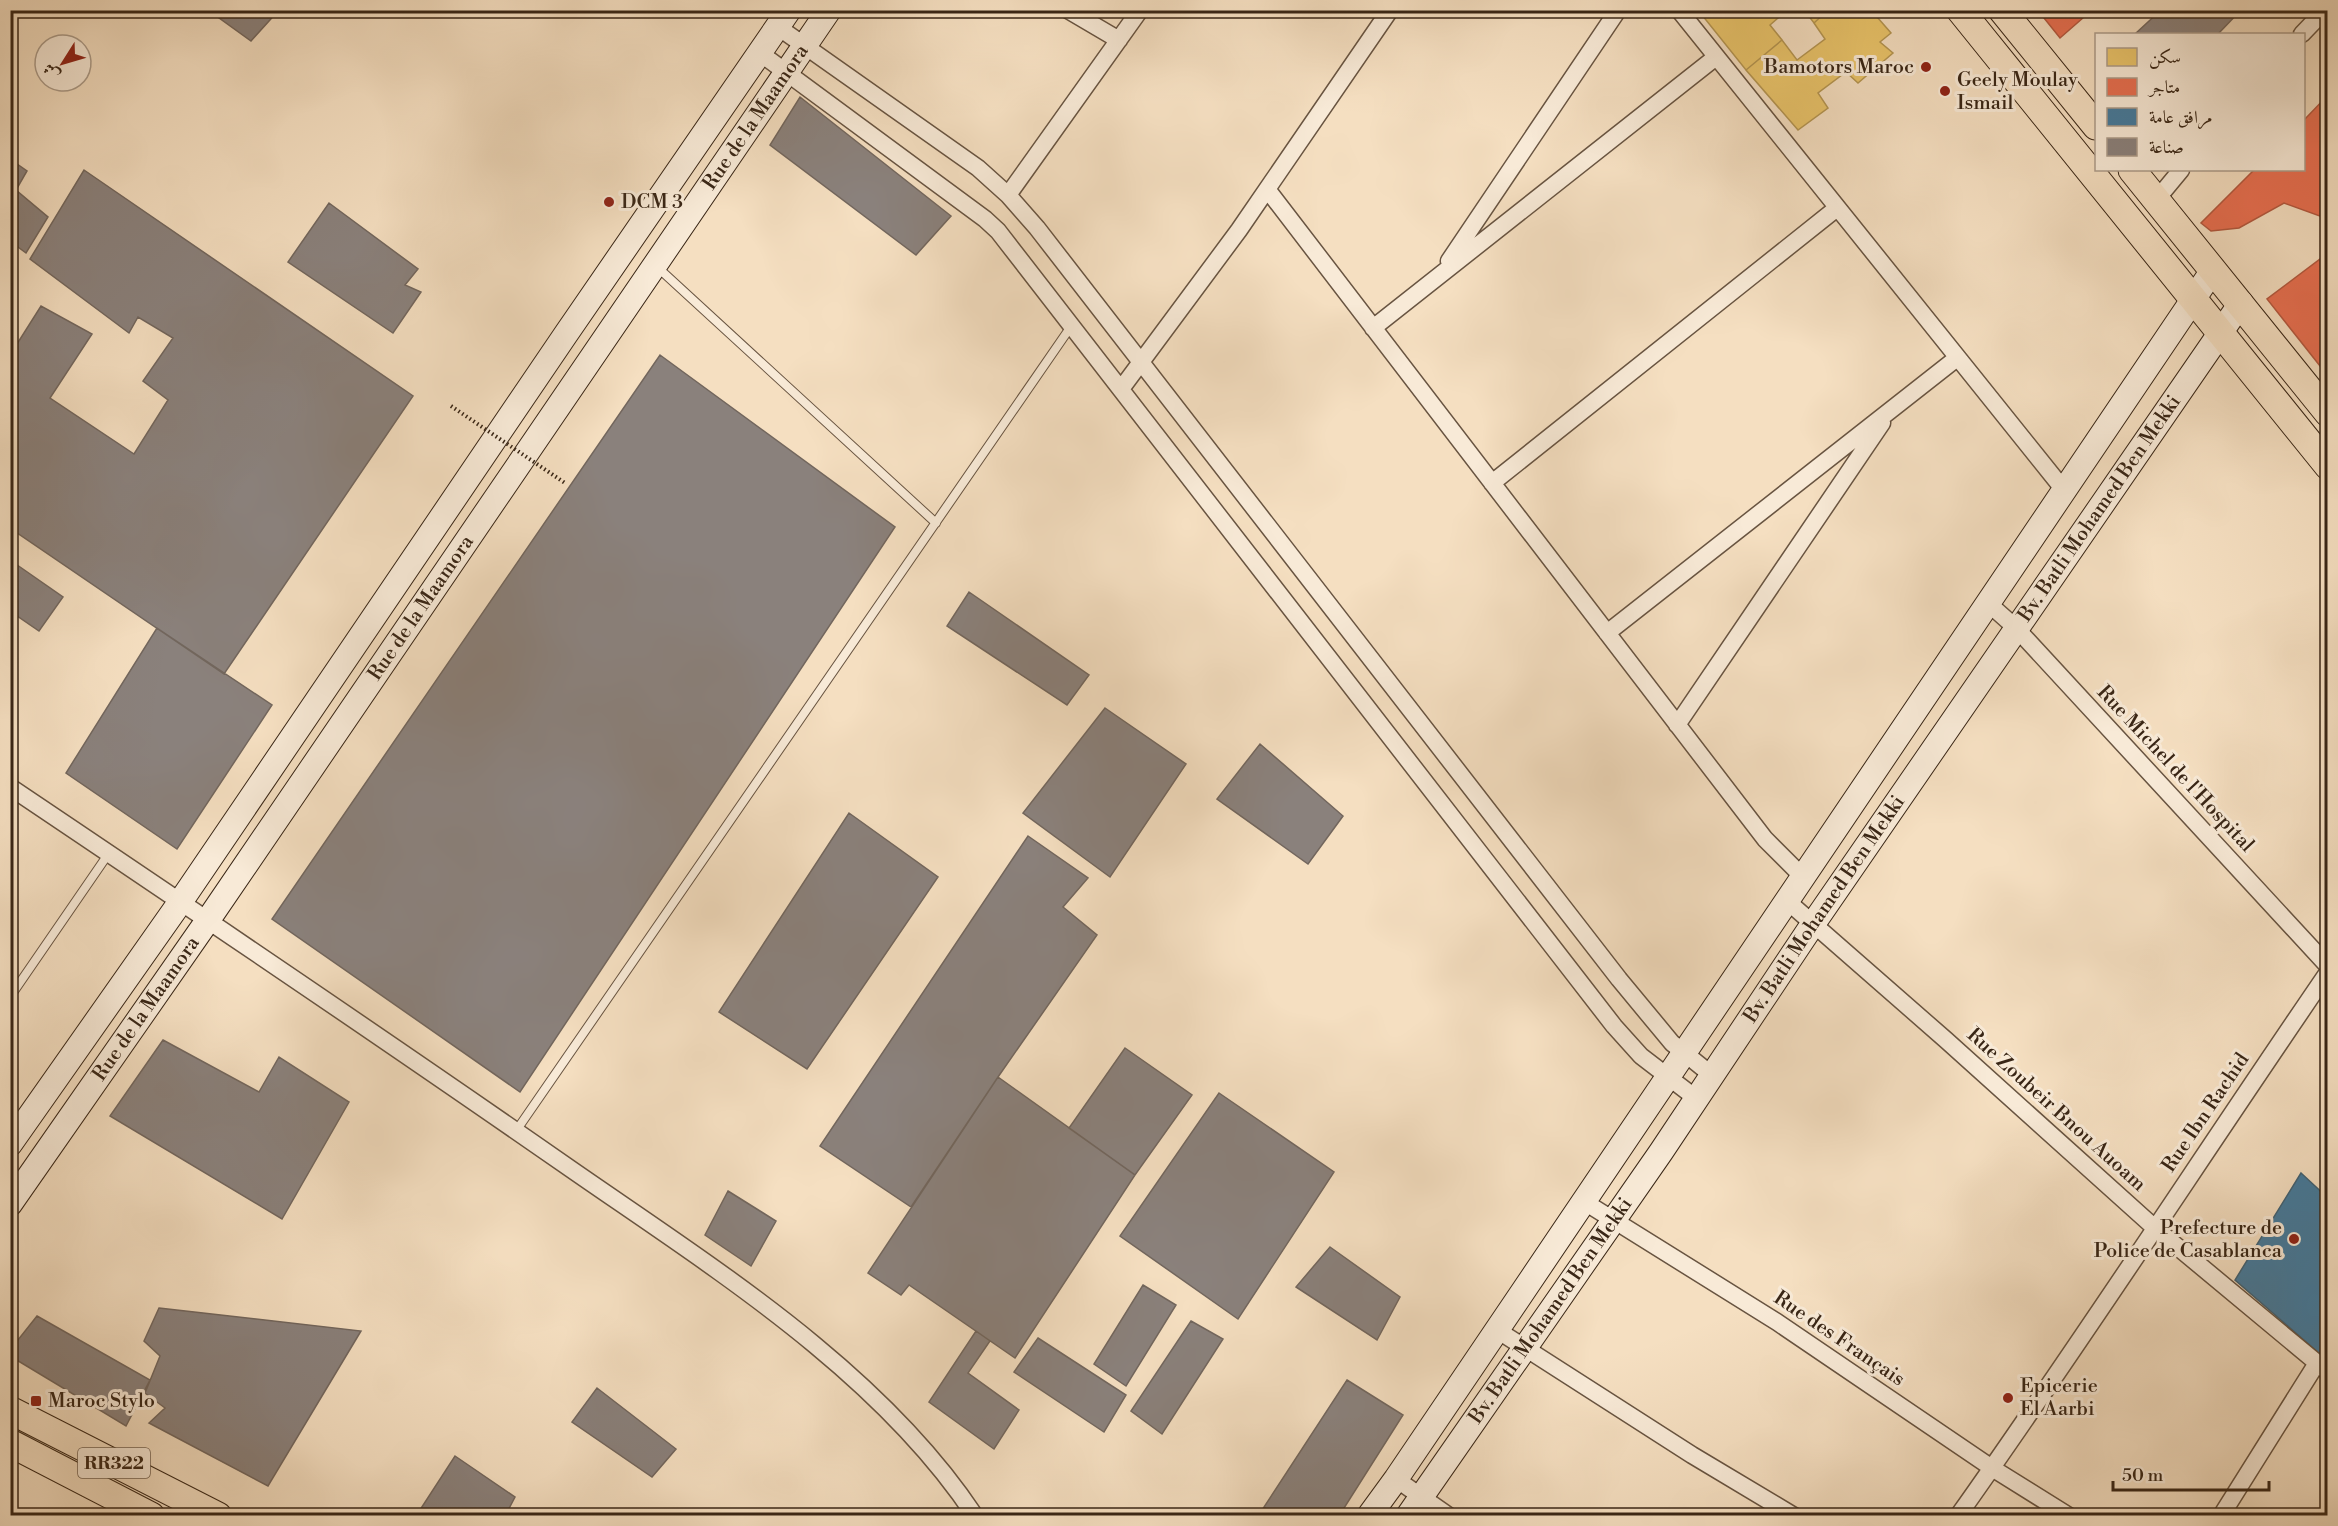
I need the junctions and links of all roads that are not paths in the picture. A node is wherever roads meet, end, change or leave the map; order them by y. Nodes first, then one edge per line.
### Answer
1 (829, 10) edge
2 (1068, 10) edge
3 (1140, 10) edge
4 (1390, 10) edge
5 (1618, 10) edge
6 (1679, 10) edge
7 (1960, 10) edge
8 (2002, 10) edge
9 (2325, 10) edge
10 (784, 19) edge
11 (2303, 33) edge
12 (1119, 40) junction
13 (806, 45) junction
14 (760, 53) junction
15 (1716, 57) junction
16 (786, 72) junction
17 (2095, 124) edge
18 (2133, 171) edge
19 (2180, 171) edge
20 (1267, 189) junction
21 (1008, 195) junction
22 (2157, 199) junction
23 (1837, 208) junction
24 (655, 265) junction
25 (2213, 270) junction
26 (1440, 275) junction
27 (2193, 299) junction
28 (2241, 303) junction
29 (1072, 326) junction
30 (1373, 328) junction
31 (2219, 332) junction
32 (1957, 358) junction
33 (1141, 362) junction
34 (1121, 389) junction
35 (1890, 410) junction
36 (2328, 413) edge
37 (2328, 466) edge
38 (1492, 483) junction
39 (2064, 490) junction
40 (936, 523) junction
41 (1988, 603) junction
42 (2016, 628) junction
43 (365, 629) junction
44 (1607, 633) junction
45 (393, 648) junction
46 (1677, 725) junction
47 (1877, 766) junction
48 (1908, 785) junction
49 (10, 787) edge
50 (110, 853) junction
51 (1803, 877) junction
52 (1786, 900) junction
53 (181, 901) junction
54 (208, 920) junction
55 (1813, 924) junction
56 (2328, 966) edge
57 (2328, 972) edge
58 (10, 998) edge
59 (1684, 1054) junction
60 (1713, 1076) junction
61 (1668, 1078) junction
62 (1697, 1099) junction
63 (516, 1131) junction
64 (10, 1144) edge
65 (1583, 1201) junction
66 (10, 1204) edge
67 (1613, 1220) junction
68 (2156, 1229) junction
69 (1497, 1330) junction
70 (1524, 1347) junction
71 (2322, 1368) edge
72 (10, 1410) edge
73 (10, 1443) edge
74 (1992, 1468) junction
75 (1396, 1479) junction
76 (1415, 1506) edge
77 (151, 1515) edge
78 (218, 1515) edge
79 (975, 1515) edge
80 (1369, 1515) edge
81 (1449, 1515) edge
82 (1794, 1515) edge
83 (1958, 1515) edge
84 (2069, 1515) edge
85 (2221, 1515) edge

1 - 13 street, Rue de la Maamora
2 - 12 street
3 - 12 street
4 - 20 street
5 - 26 street
6 - 15 street
7 - 27 main road
8 - 17 main road
9 - 11 street
10 - 13 street
10 - 14 street, Rue de la Maamora
12 - 21 street
13 - 16 street, Rue de la Maamora
13 - 21 street
14 - 16 street
14 - 43 street, Rue de la Maamora
15 - 23 street
15 - 26 street
16 - 24 street, Rue de la Maamora
16 - 29 street
18 - 22 main road
19 - 22 street
20 - 30 street
20 - 33 street
21 - 33 street
22 - 25 main road
23 - 32 street
23 - 38 street
24 - 40 lane
24 - 45 street, Rue de la Maamora
25 - 27 street, Bv. Batli Mohamed Ben Mekki
25 - 28 main road
26 - 30 street
27 - 31 main road
27 - 39 street, Bv. Batli Mohamed Ben Mekki
28 - 31 street, Bv. Batli Mohamed Ben Mekki
28 - 36 main road
29 - 34 street
29 - 40 lane
30 - 38 street
31 - 37 main road
31 - 42 street, Bv. Batli Mohamed Ben Mekki
32 - 35 street
32 - 39 street
33 - 34 street
33 - 59 street
34 - 61 street
35 - 44 street
35 - 46 street
38 - 44 street
39 - 41 street, Bv. Batli Mohamed Ben Mekki
40 - 63 lane
41 - 42 street, Rue Michel de l'Hospital
41 - 47 street, Bv. Batli Mohamed Ben Mekki
42 - 48 street, Bv. Batli Mohamed Ben Mekki
42 - 56 street, Rue Michel de l'Hospital
43 - 45 street
43 - 53 street, Rue de la Maamora
44 - 46 street
45 - 54 street, Rue de la Maamora
46 - 51 street
47 - 48 street
47 - 51 street, Bv. Batli Mohamed Ben Mekki
48 - 55 street, Bv. Batli Mohamed Ben Mekki
49 - 50 street
50 - 53 street
50 - 58 lane
51 - 52 street, Bv. Batli Mohamed Ben Mekki
52 - 55 street, Rue Zoubeir Bnou Auoam
52 - 59 street, Bv. Batli Mohamed Ben Mekki
53 - 54 street
53 - 64 street, Rue de la Maamora
54 - 63 street
54 - 66 street, Rue de la Maamora
55 - 60 street, Bv. Batli Mohamed Ben Mekki
55 - 68 street, Rue Zoubeir Bnou Auoam
57 - 68 street, Rue Ibn Rachid
59 - 60 street
59 - 61 street, Bv. Batli Mohamed Ben Mekki
60 - 62 street, Bv. Batli Mohamed Ben Mekki
61 - 62 street
61 - 65 street, Bv. Batli Mohamed Ben Mekki
62 - 67 street, Bv. Batli Mohamed Ben Mekki
63 - 79 street
65 - 67 street, Rue des Français
65 - 69 street, Bv. Batli Mohamed Ben Mekki
67 - 70 street, Bv. Batli Mohamed Ben Mekki
67 - 74 street, Rue des Français
68 - 71 street, Rue Zoubeir Bnou Auoam
68 - 74 street, Rue Ibn Rachid
69 - 70 street
69 - 75 street, Bv. Batli Mohamed Ben Mekki
70 - 76 street, Bv. Batli Mohamed Ben Mekki
70 - 82 street
71 - 85 street
72 - 78 main road, RR322
73 - 77 main road, RR322
74 - 83 street, Rue Ibn Rachid
74 - 84 street, Rue des Français
75 - 76 street
75 - 80 street, Bv. Batli Mohamed Ben Mekki
76 - 81 street

